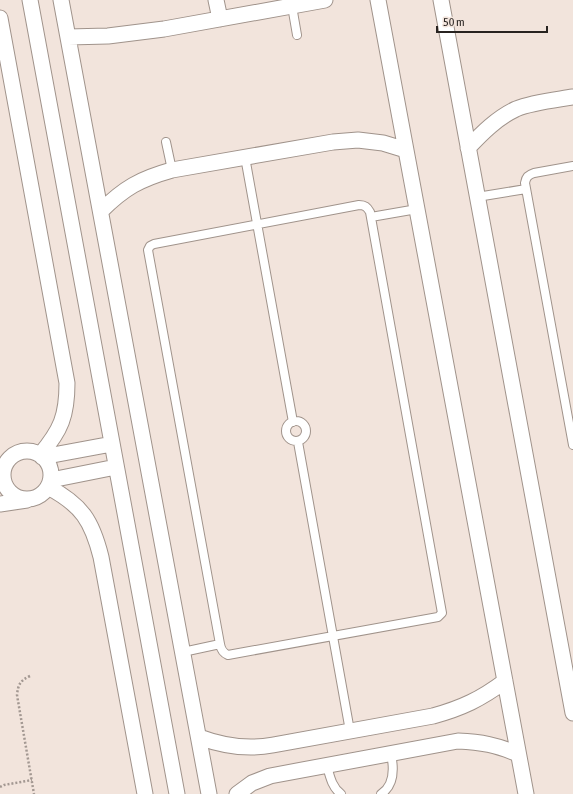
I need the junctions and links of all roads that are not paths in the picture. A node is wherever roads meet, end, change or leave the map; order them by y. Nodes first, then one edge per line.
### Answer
1 (30, 0) edge
2 (62, 0) edge
3 (216, 0) edge
4 (325, 0) edge
5 (378, 0) edge
6 (440, 0) edge
7 (292, 6) junction
8 (0, 18) edge
9 (220, 19) junction
10 (297, 35) dead end
11 (68, 37) junction
12 (573, 97) edge
13 (166, 142) dead end
14 (468, 148) junction
15 (406, 150) junction
16 (245, 157) junction
17 (573, 166) edge
18 (172, 170) junction
19 (526, 189) junction
20 (477, 197) junction
21 (417, 209) junction
22 (101, 211) junction
23 (371, 217) junction
24 (257, 224) junction
25 (293, 422) junction
26 (298, 442) junction
27 (112, 444) junction
28 (573, 445) edge
29 (17, 454) junction
30 (41, 456) junction
31 (0, 457) edge
32 (116, 467) junction
33 (50, 483) junction
34 (28, 499) junction
35 (0, 504) edge
36 (333, 636) junction
37 (220, 644) junction
38 (183, 652) junction
39 (569, 675) edge
40 (505, 681) junction
41 (573, 713) edge
42 (350, 731) junction
43 (199, 737) junction
44 (391, 754) junction
45 (518, 754) junction
46 (327, 766) junction
47 (145, 794) edge
48 (177, 794) edge
49 (209, 794) edge
50 (237, 794) edge
51 (341, 794) edge
52 (381, 794) edge
53 (526, 794) edge

1 - 27 street
2 - 11 street
3 - 9 street
4 - 7 street
5 - 15 street
6 - 14 street
7 - 9 street
7 - 10 lane
8 - 30 street
9 - 11 street
11 - 22 street
12 - 14 street
13 - 18 lane
14 - 20 street
15 - 16 street
15 - 21 street
16 - 18 street
16 - 24 lane
17 - 19 lane
18 - 22 street
19 - 20 lane
19 - 28 lane
20 - 39 street
21 - 23 lane
21 - 40 street
22 - 38 street
23 - 24 lane
23 - 36 lane
24 - 25 lane
24 - 37 lane
25 - 26 lane
25 - 26 lane
26 - 36 lane
27 - 30 street
27 - 32 street
29 - 30 street
29 - 31 street
29 - 34 street
30 - 33 street
32 - 33 street
32 - 48 street
33 - 34 street
33 - 47 street
34 - 35 street
36 - 37 lane
36 - 42 lane
37 - 38 lane
38 - 43 street
39 - 41 street
40 - 42 street
40 - 45 street
42 - 43 street
43 - 49 street
44 - 45 street
44 - 46 street
44 - 52 lane
45 - 53 street
46 - 50 street
46 - 51 lane

